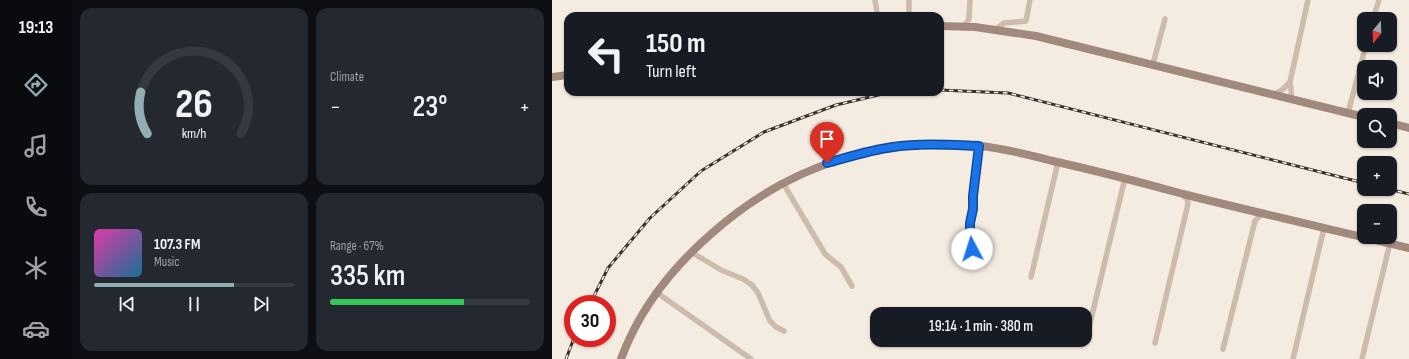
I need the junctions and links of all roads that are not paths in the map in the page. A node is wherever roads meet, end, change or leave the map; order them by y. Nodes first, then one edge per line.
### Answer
1 (875, 0) edge
2 (909, 0) edge
3 (970, 0) edge
4 (1030, 0) edge
5 (1308, 0) edge
6 (1379, 0) edge
7 (877, 12) edge
8 (909, 12) edge
9 (1376, 12) edge
10 (969, 19) junction
11 (1165, 19) dead end
12 (944, 26) edge
13 (964, 26) junction
14 (975, 27) junction
15 (996, 29) junction
16 (1364, 52) edge
17 (1153, 64) junction
18 (564, 76) edge
19 (552, 77) edge
20 (1290, 82) junction
21 (1274, 94) junction
22 (1292, 99) junction
23 (1348, 113) junction
24 (1357, 115) edge
25 (1397, 125) edge
26 (1409, 128) edge
27 (979, 146) junction
28 (1058, 162) junction
29 (1125, 178) junction
30 (783, 183) junction
31 (1176, 192) junction
32 (1251, 210) junction
33 (1262, 213) junction
34 (1255, 221) junction
35 (1324, 228) junction
36 (1357, 236) edge
37 (1390, 244) edge
38 (1394, 244) edge
39 (1409, 248) edge
40 (691, 252) junction
41 (968, 266) dead end
42 (1031, 276) dead end
43 (852, 286) dead end
44 (656, 292) junction
45 (1092, 315) edge
46 (784, 331) dead end
47 (1155, 343) dead end
48 (1224, 349) dead end
49 (621, 359) edge
50 (751, 359) edge
51 (1293, 359) edge
52 (1362, 359) edge

1 - 7 street
2 - 8 street
3 - 10 street
4 - 15 street
5 - 20 street
6 - 9 street
10 - 13 street
10 - 14 street
11 - 17 street
12 - 13 street
13 - 14 street
14 - 15 street
15 - 17 street
16 - 23 street
17 - 21 street
18 - 19 street
20 - 21 street
20 - 22 street
21 - 22 street
22 - 23 street
23 - 24 street
25 - 26 street
27 - 28 street
27 - 30 street
27 - 41 street
28 - 29 street
28 - 42 street
29 - 31 street
29 - 45 street
30 - 40 street
30 - 43 street
31 - 32 street
31 - 47 street
32 - 33 street
32 - 34 street
33 - 34 street
33 - 35 street
34 - 48 street
35 - 36 street
35 - 51 street
37 - 52 street
38 - 39 street
40 - 44 street
40 - 46 street
44 - 49 street
44 - 50 street

